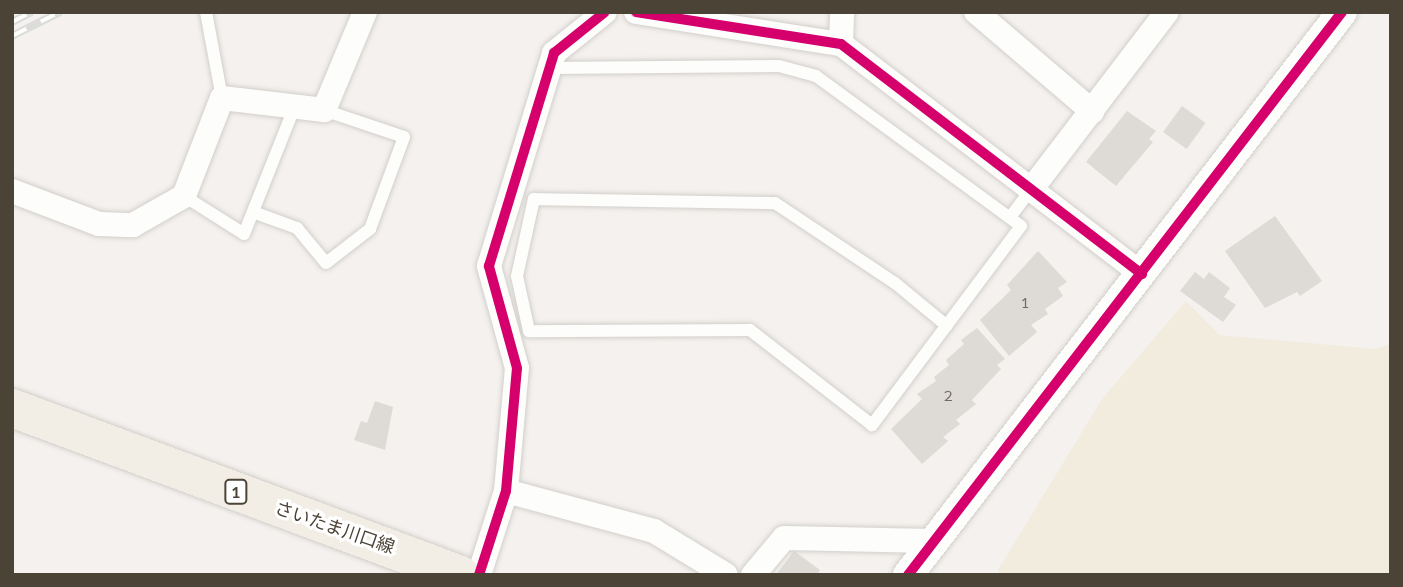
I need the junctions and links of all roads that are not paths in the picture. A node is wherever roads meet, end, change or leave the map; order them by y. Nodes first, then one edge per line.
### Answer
1 (206, 12) edge
2 (365, 12) edge
3 (605, 12) edge
4 (636, 12) edge
5 (842, 12) edge
6 (976, 12) edge
7 (1167, 12) edge
8 (1342, 12) edge
9 (788, 24) edge
10 (841, 44) junction
11 (549, 68) junction
12 (222, 98) junction
13 (295, 106) junction
14 (324, 110) junction
15 (1092, 111) junction
16 (1032, 187) junction
17 (12, 191) edge
18 (184, 196) junction
19 (253, 212) junction
20 (1011, 216) junction
21 (1142, 274) junction
22 (947, 326) junction
23 (12, 408) edge
24 (506, 491) junction
25 (933, 541) junction
26 (460, 575) edge
27 (479, 575) edge
28 (726, 575) edge
29 (754, 575) edge
30 (908, 575) edge

1 - 12 lane
2 - 14 street
3 - 11 street
4 - 9 street
5 - 10 street
6 - 15 street
7 - 15 street
8 - 21 street
9 - 10 street
10 - 16 street
11 - 20 lane
11 - 24 street
12 - 13 street
12 - 18 street
13 - 14 street
13 - 19 lane
14 - 19 lane
15 - 16 street
16 - 20 lane
16 - 21 street
17 - 18 street
18 - 19 lane
20 - 22 lane
21 - 25 street
22 - 22 lane
23 - 26 main road, さいたま川口線 / 1
24 - 27 street
24 - 28 street
25 - 29 street
25 - 30 street

